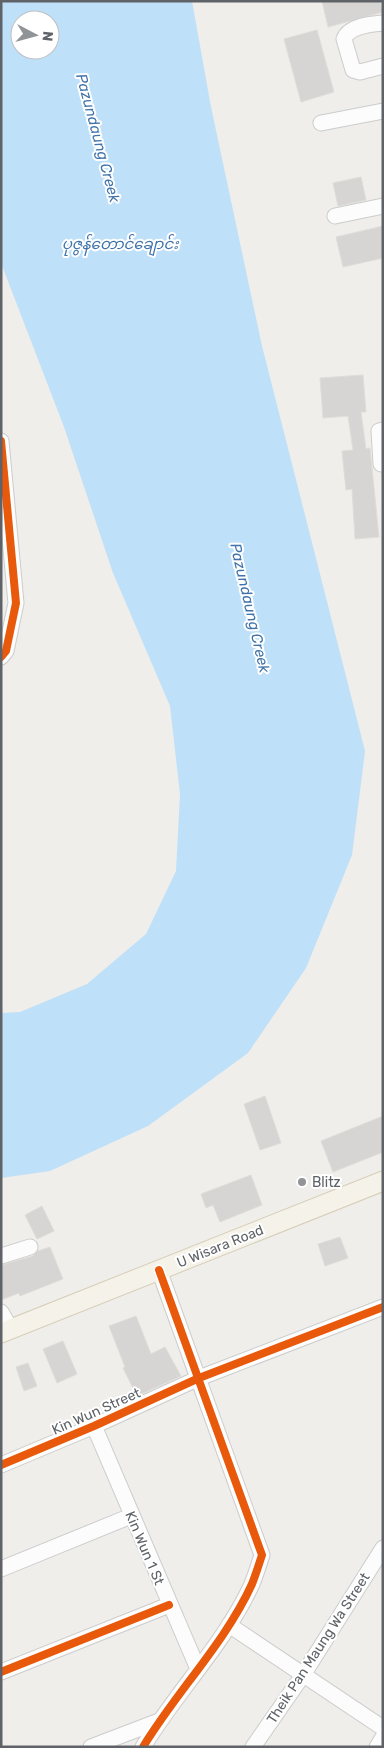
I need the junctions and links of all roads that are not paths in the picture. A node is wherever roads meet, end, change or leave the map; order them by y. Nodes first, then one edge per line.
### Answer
1 (383, 23) edge
2 (383, 66) edge
3 (383, 111) edge
4 (321, 123) dead end
5 (383, 206) edge
6 (335, 216) dead end
7 (383, 430) edge
8 (1, 440) edge
9 (381, 464) dead end
10 (8, 601) edge
11 (1, 657) edge
12 (383, 1180) edge
13 (30, 1247) dead end
14 (1, 1256) edge
15 (159, 1270) junction
16 (383, 1307) edge
17 (1, 1312) edge
18 (6, 1331) edge
19 (199, 1378) junction
20 (94, 1426) junction
21 (1, 1465) edge
22 (131, 1516) junction
23 (383, 1548) edge
24 (1, 1569) edge
25 (169, 1605) junction
26 (229, 1625) junction
27 (198, 1670) junction
28 (1, 1672) edge
29 (303, 1674) junction
30 (159, 1720) junction
31 (383, 1728) edge
32 (383, 1737) edge
33 (91, 1747) edge
34 (143, 1747) edge
35 (253, 1747) edge
36 (377, 1747) edge

1 - 2 street
3 - 4 street
5 - 6 street
7 - 9 street
8 - 10 street
10 - 11 street
12 - 15 main road, U Wisara Road
13 - 14 street
15 - 18 main road, U Wisara Road
15 - 19 street
16 - 19 street, Kin Wun Street
17 - 18 street
19 - 20 street, Kin Wun Street
19 - 26 street
20 - 21 street, Kin Wun Street
20 - 22 street, Kin Wun 1 St
22 - 24 street
22 - 25 street, Kin Wun 1 St
23 - 29 street, Theik Pan Maung Wa Street
25 - 27 street, Kin Wun 1 St
25 - 28 street
26 - 27 street
26 - 29 street
27 - 30 street
29 - 31 street
29 - 35 street, Theik Pan Maung Wa Street
30 - 33 street
30 - 34 street
32 - 36 street

